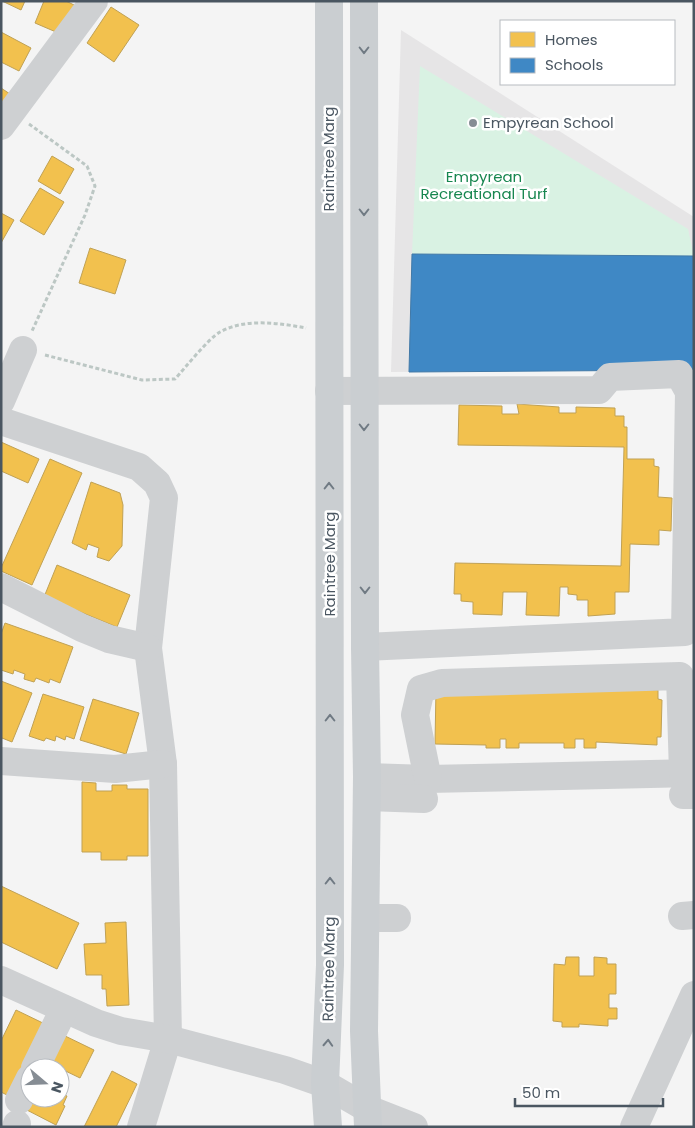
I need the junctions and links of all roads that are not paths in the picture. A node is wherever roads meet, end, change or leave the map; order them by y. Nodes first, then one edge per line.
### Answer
1 (94, 1) edge
2 (329, 1) edge
3 (364, 1) edge
4 (6, 119) edge
5 (23, 350) road end
6 (329, 390) junction
7 (364, 390) junction
8 (692, 392) edge
9 (1, 401) edge
10 (1, 420) edge
11 (1, 588) edge
12 (690, 632) edge
13 (365, 647) junction
14 (148, 648) junction
15 (1, 761) edge
16 (163, 764) junction
17 (689, 784) edge
18 (367, 787) junction
19 (426, 789) junction
20 (366, 918) junction
21 (397, 918) dead end
22 (1, 980) edge
23 (694, 994) edge
24 (64, 1009) junction
25 (168, 1039) junction
26 (40, 1058) edge
27 (325, 1084) junction
28 (368, 1118) edge
29 (141, 1127) edge
30 (328, 1127) edge
31 (414, 1127) edge
32 (634, 1127) edge

1 - 4 street
2 - 6 main road, Raintree Marg
3 -> 7 main road
5 - 9 street
6 - 7 street
27 -> 6 main road, Raintree Marg
7 - 8 street
7 -> 13 main road
8 - 12 street
10 - 14 street
11 - 14 street
12 - 13 street
13 - 18 main road
14 - 16 street
15 - 16 street
16 - 25 street
17 - 19 street
17 - 19 street
18 - 19 street
18 - 20 main road
20 - 21 street
20 - 28 main road
22 - 24 street
23 - 32 street
24 - 25 street
24 - 26 street
25 - 27 street
25 - 29 street
27 - 28 street
27 - 30 main road, Raintree Marg
28 - 31 street

